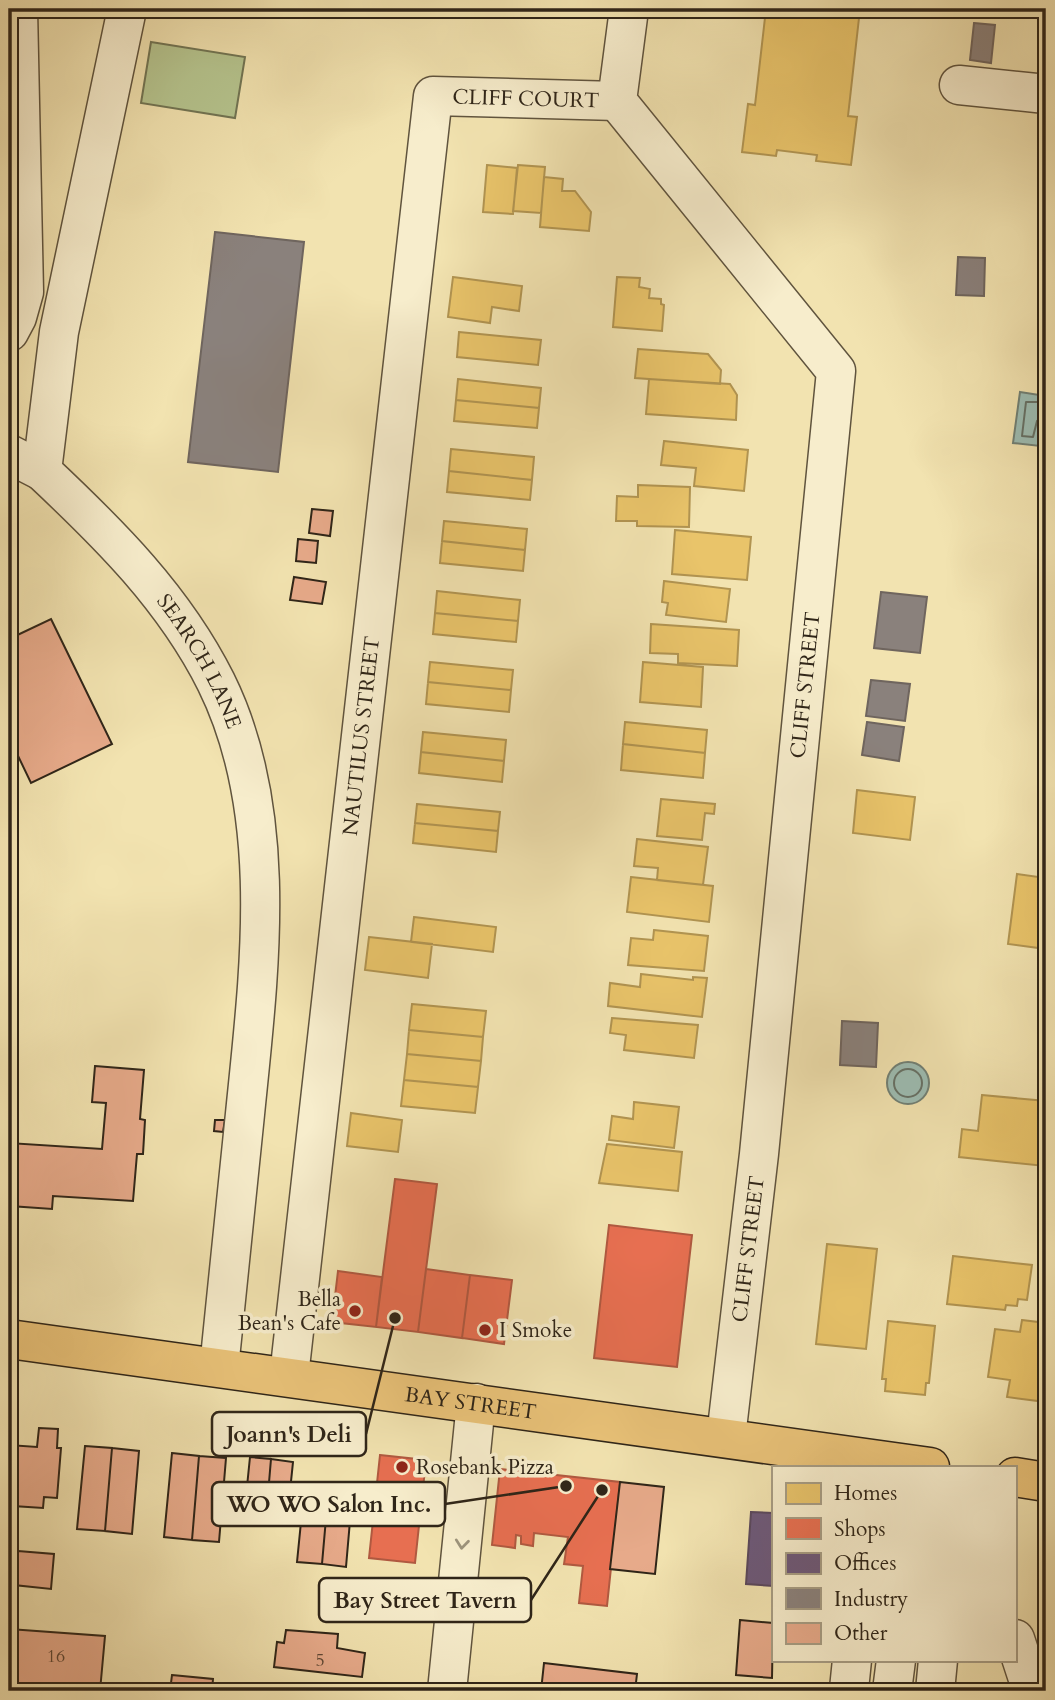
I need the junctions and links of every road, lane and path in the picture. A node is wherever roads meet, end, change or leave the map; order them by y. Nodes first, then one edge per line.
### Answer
1 (18, 9) edge
2 (127, 9) edge
3 (629, 9) edge
4 (959, 85) dead end
5 (1046, 94) edge
6 (433, 96) joint
7 (617, 101) junction
8 (11, 327) edge
9 (59, 332) junction
10 (9, 454) edge
11 (25, 473) edge
12 (9, 1339) edge
13 (219, 1367) junction
14 (289, 1377) junction
15 (476, 1403) junction
16 (726, 1437) junction
17 (923, 1466) edge
18 (1016, 1478) edge
19 (1046, 1482) edge
20 (1016, 1642) edge
21 (896, 1662) edge
22 (939, 1662) edge
23 (447, 1691) edge
24 (892, 1691) edge
25 (935, 1691) edge
26 (1032, 1691) edge

1 - 8 street
2 - 9 street
3 - 7 street
4 - 5 street
6 - 7 street, CLIFF COURT
6 - 14 street, NAUTILUS STREET
7 - 16 street, CLIFF STREET
8 - 9 street
9 - 11 street
10 - 11 street, SEARCH LANE
11 - 13 street, SEARCH LANE
12 - 13 main road, BAY STREET
13 - 14 main road, BAY STREET
14 - 15 main road, BAY STREET
15 - 16 main road, BAY STREET
15 -> 23 street
16 - 17 main road, BAY STREET
18 - 19 main road
20 - 26 street
21 - 24 street
22 - 25 street

